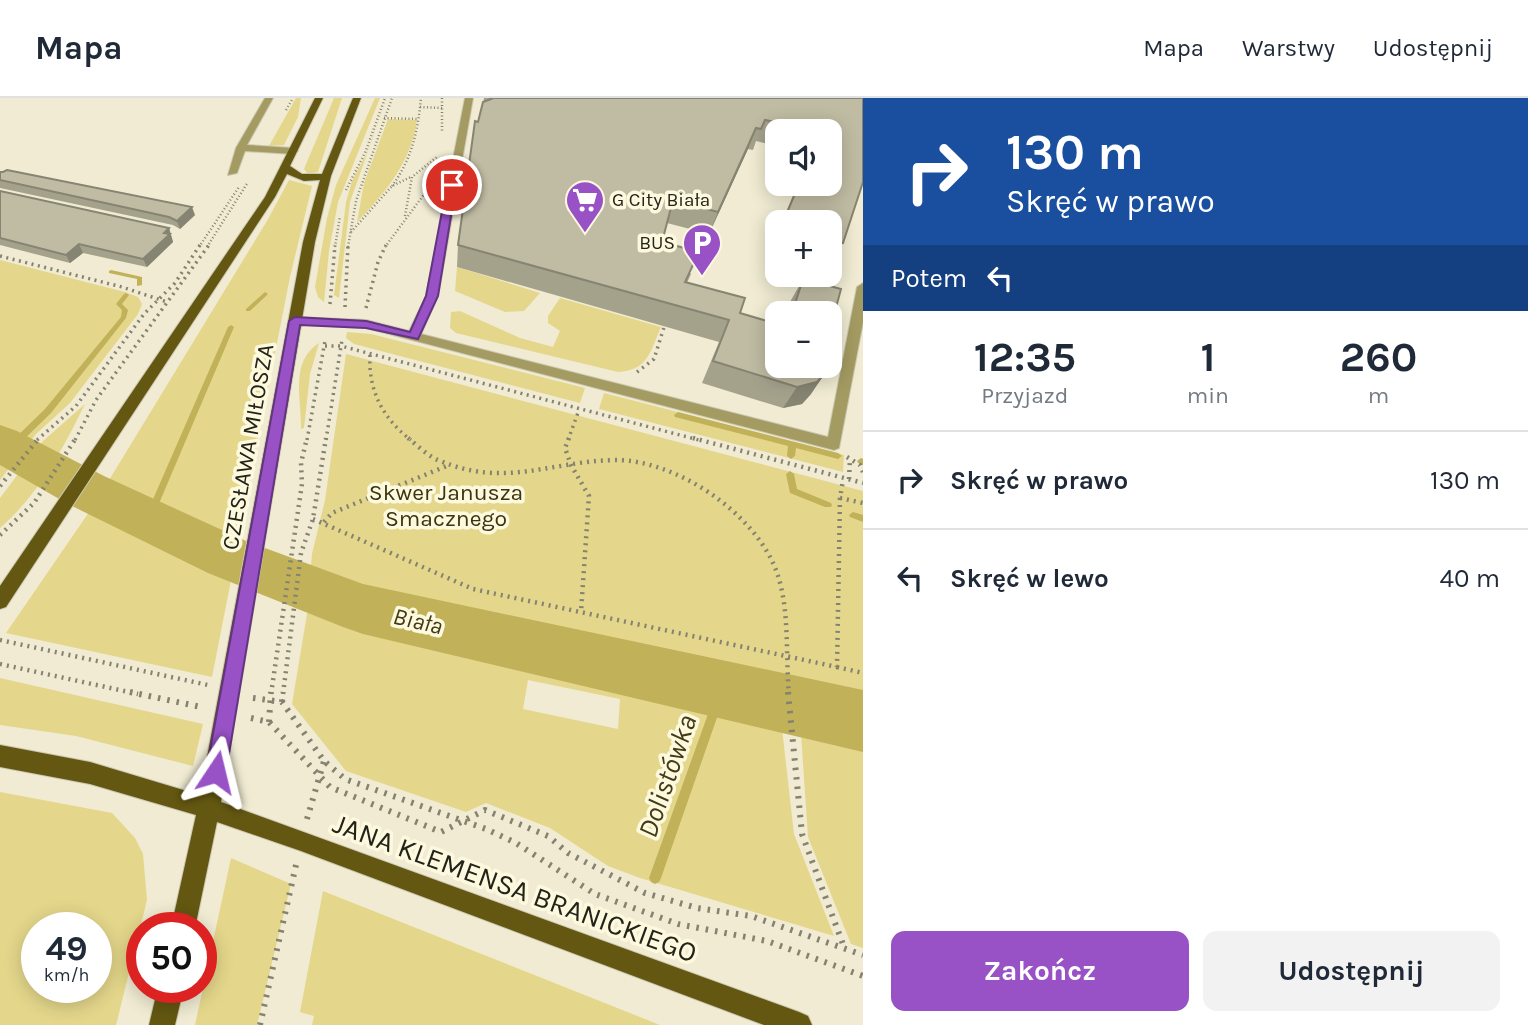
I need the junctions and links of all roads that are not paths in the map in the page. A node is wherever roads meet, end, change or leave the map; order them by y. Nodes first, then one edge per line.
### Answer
1 (269, 98) edge
2 (319, 98) edge
3 (357, 98) edge
4 (469, 100) edge
5 (482, 102) edge
6 (463, 120) junction
7 (478, 120) edge
8 (241, 148) junction
9 (293, 151) junction
10 (285, 167) junction
11 (232, 173) dead end
12 (326, 176) junction
13 (863, 287) edge
14 (295, 321) junction
15 (413, 336) junction
16 (0, 601) edge
17 (0, 756) edge
18 (209, 810) junction
19 (187, 912) edge
20 (167, 1003) edge
21 (162, 1025) edge
22 (799, 1025) edge

1 - 8 street
2 - 9 main road
3 - 12 main road, CZESŁAWA MIŁOSZA
4 - 5 street
4 - 6 street
6 - 7 street
6 - 15 street
8 - 9 street
8 - 11 street
9 - 10 main road
10 - 12 main road
10 - 16 main road
12 - 14 main road, CZESŁAWA MIŁOSZA
13 - 15 street
14 - 15 street
14 - 18 main road, CZESŁAWA MIŁOSZA
17 - 18 main road, JANA KLEMENSA BRANICKIEGO
18 - 19 main road, CZESŁAWA MIŁOSZA
18 - 22 main road, JANA KLEMENSA BRANICKIEGO
20 - 21 main road

